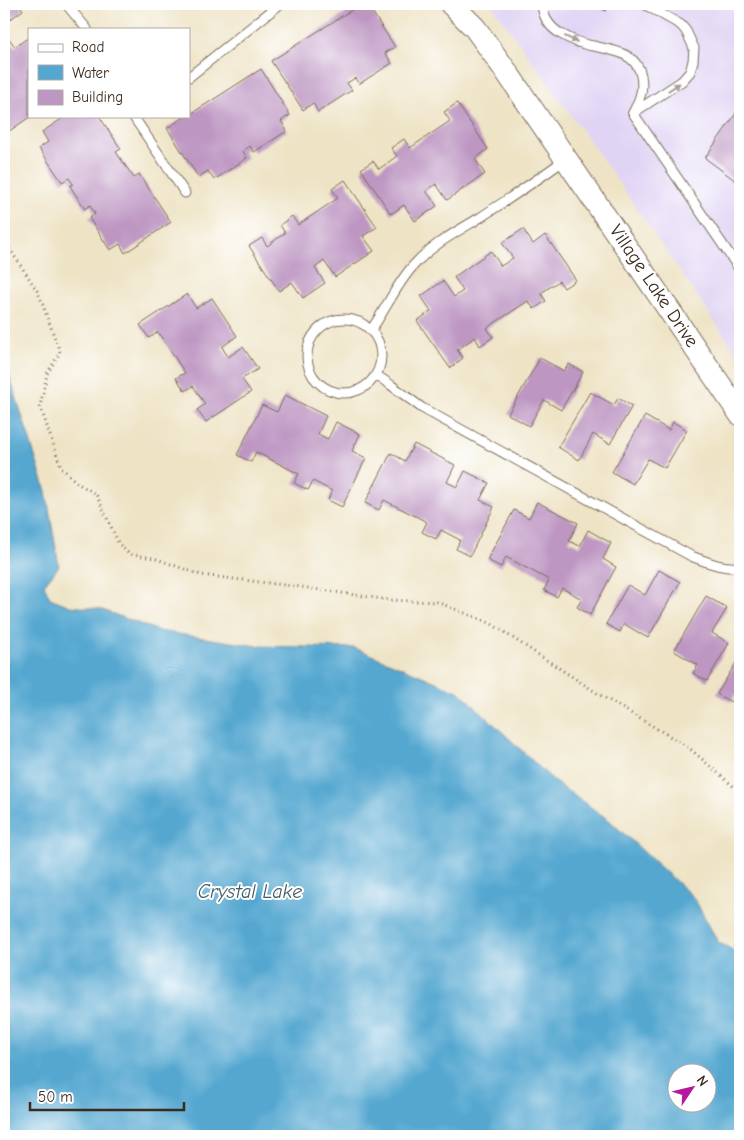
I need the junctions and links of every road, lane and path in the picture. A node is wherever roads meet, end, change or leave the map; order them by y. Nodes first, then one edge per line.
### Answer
1 (66, 4) edge
2 (280, 4) edge
3 (451, 4) edge
4 (542, 4) edge
5 (644, 4) edge
6 (86, 28) edge
7 (190, 76) edge
8 (633, 113) junction
9 (134, 118) edge
10 (567, 158) junction
11 (185, 193) dead end
12 (4, 240) edge
13 (740, 270) edge
14 (371, 330) junction
15 (376, 375) junction
16 (740, 414) edge
17 (740, 567) edge
18 (740, 792) edge

1 - 6 lane
2 - 7 lane
3 - 10 street, Village Lake Drive
4 -> 8 lane
8 -> 5 lane
8 - 13 lane
9 - 11 lane
10 - 14 lane
10 - 16 street, Village Lake Drive
12 - 18 path
14 - 15 lane
14 - 15 lane
15 - 17 lane

